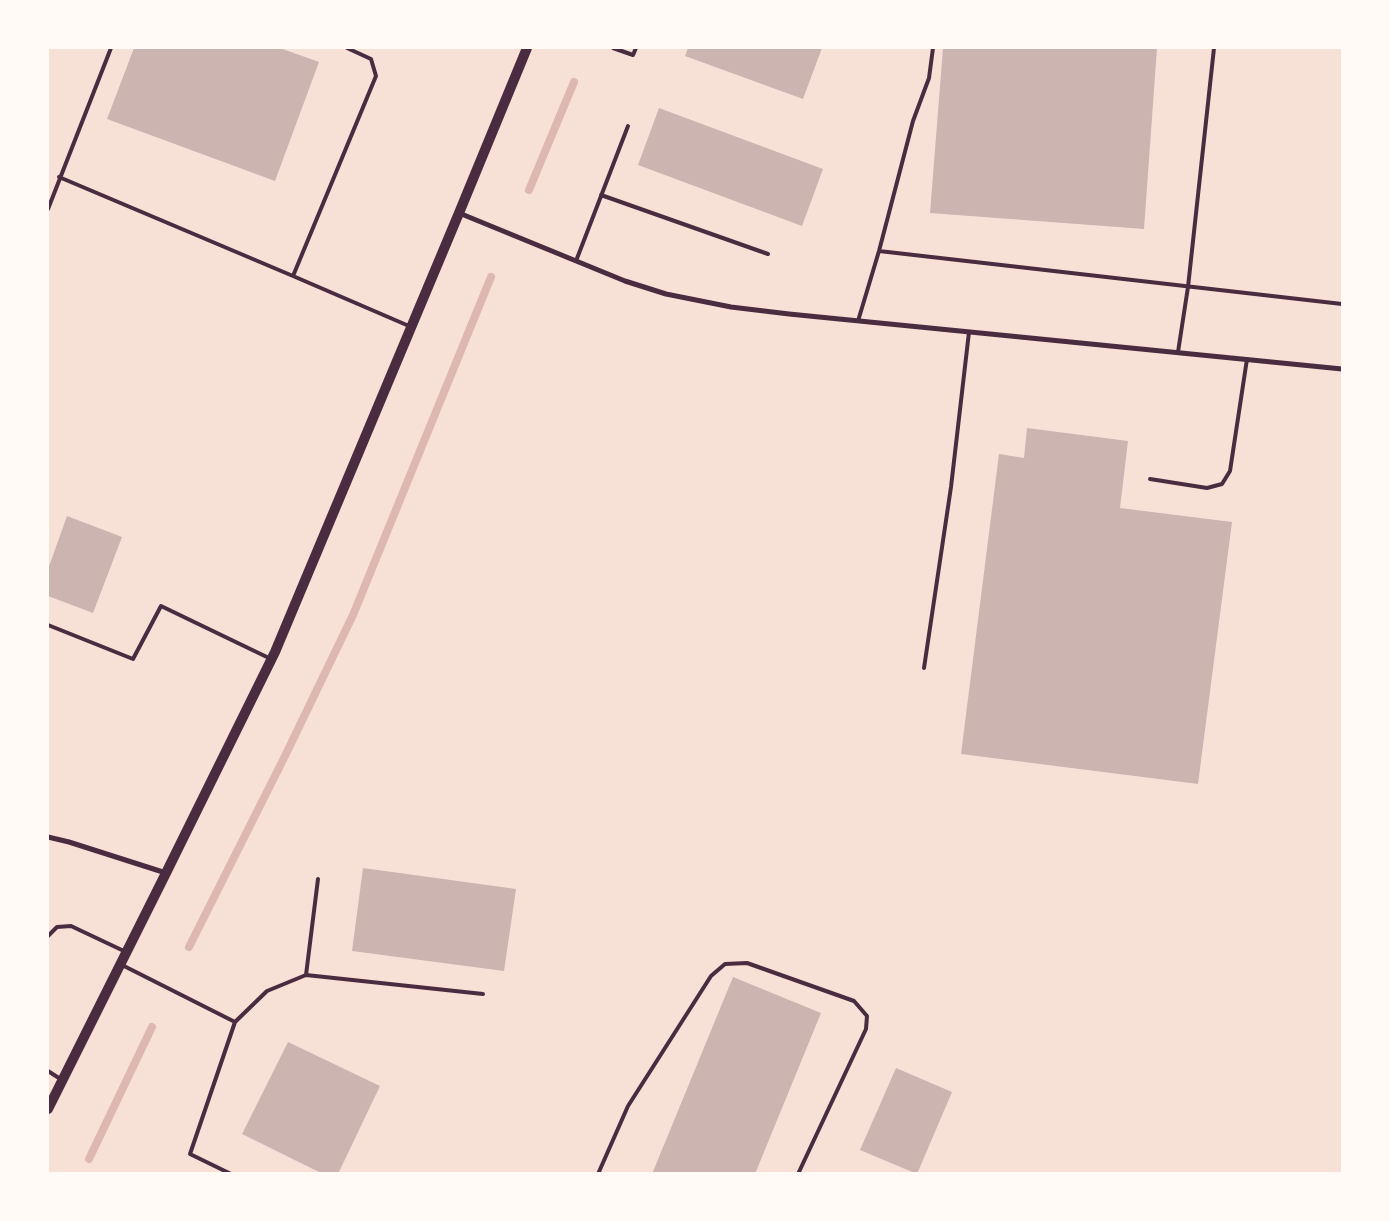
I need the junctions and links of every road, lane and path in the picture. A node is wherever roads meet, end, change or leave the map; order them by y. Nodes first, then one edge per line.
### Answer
1 (111, 48) edge
2 (347, 48) edge
3 (527, 48) edge
4 (613, 48) edge
5 (636, 48) edge
6 (933, 48) edge
7 (1214, 48) edge
8 (628, 126) dead end
9 (59, 177) junction
10 (601, 195) junction
11 (48, 209) edge
12 (459, 213) junction
13 (879, 252) junction
14 (768, 254) dead end
15 (576, 261) junction
16 (293, 276) junction
17 (1188, 287) junction
18 (1342, 304) edge
19 (858, 321) junction
20 (411, 327) junction
21 (969, 332) junction
22 (1178, 352) junction
23 (1247, 359) junction
24 (1342, 369) edge
25 (1150, 479) dead end
26 (48, 625) edge
27 (271, 658) junction
28 (924, 668) dead end
29 (48, 837) edge
30 (166, 874) junction
31 (318, 879) dead end
32 (48, 936) edge
33 (126, 952) junction
34 (120, 964) junction
35 (306, 975) junction
36 (482, 994) dead end
37 (235, 1022) junction
38 (48, 1072) edge
39 (62, 1080) junction
40 (48, 1109) edge
41 (231, 1174) edge
42 (598, 1174) edge
43 (798, 1174) edge

1 - 9 lane
2 - 16 lane
3 - 12 main road
4 - 5 lane
6 - 13 lane
7 - 17 lane
8 - 10 lane
9 - 11 lane
9 - 16 lane
10 - 14 lane
10 - 15 lane
12 - 15 street
12 - 20 main road
13 - 17 lane
13 - 19 lane
15 - 19 street
16 - 20 lane
17 - 18 lane
17 - 22 lane
19 - 21 street
20 - 27 main road
21 - 22 street
21 - 28 lane
22 - 23 street
23 - 24 street
23 - 25 lane
26 - 27 lane
27 - 30 main road
29 - 30 street
30 - 33 main road
31 - 35 lane
32 - 33 lane
33 - 34 main road
34 - 37 lane
34 - 39 main road
35 - 36 lane
35 - 37 lane
37 - 41 lane
38 - 39 lane
39 - 40 main road
42 - 43 lane

